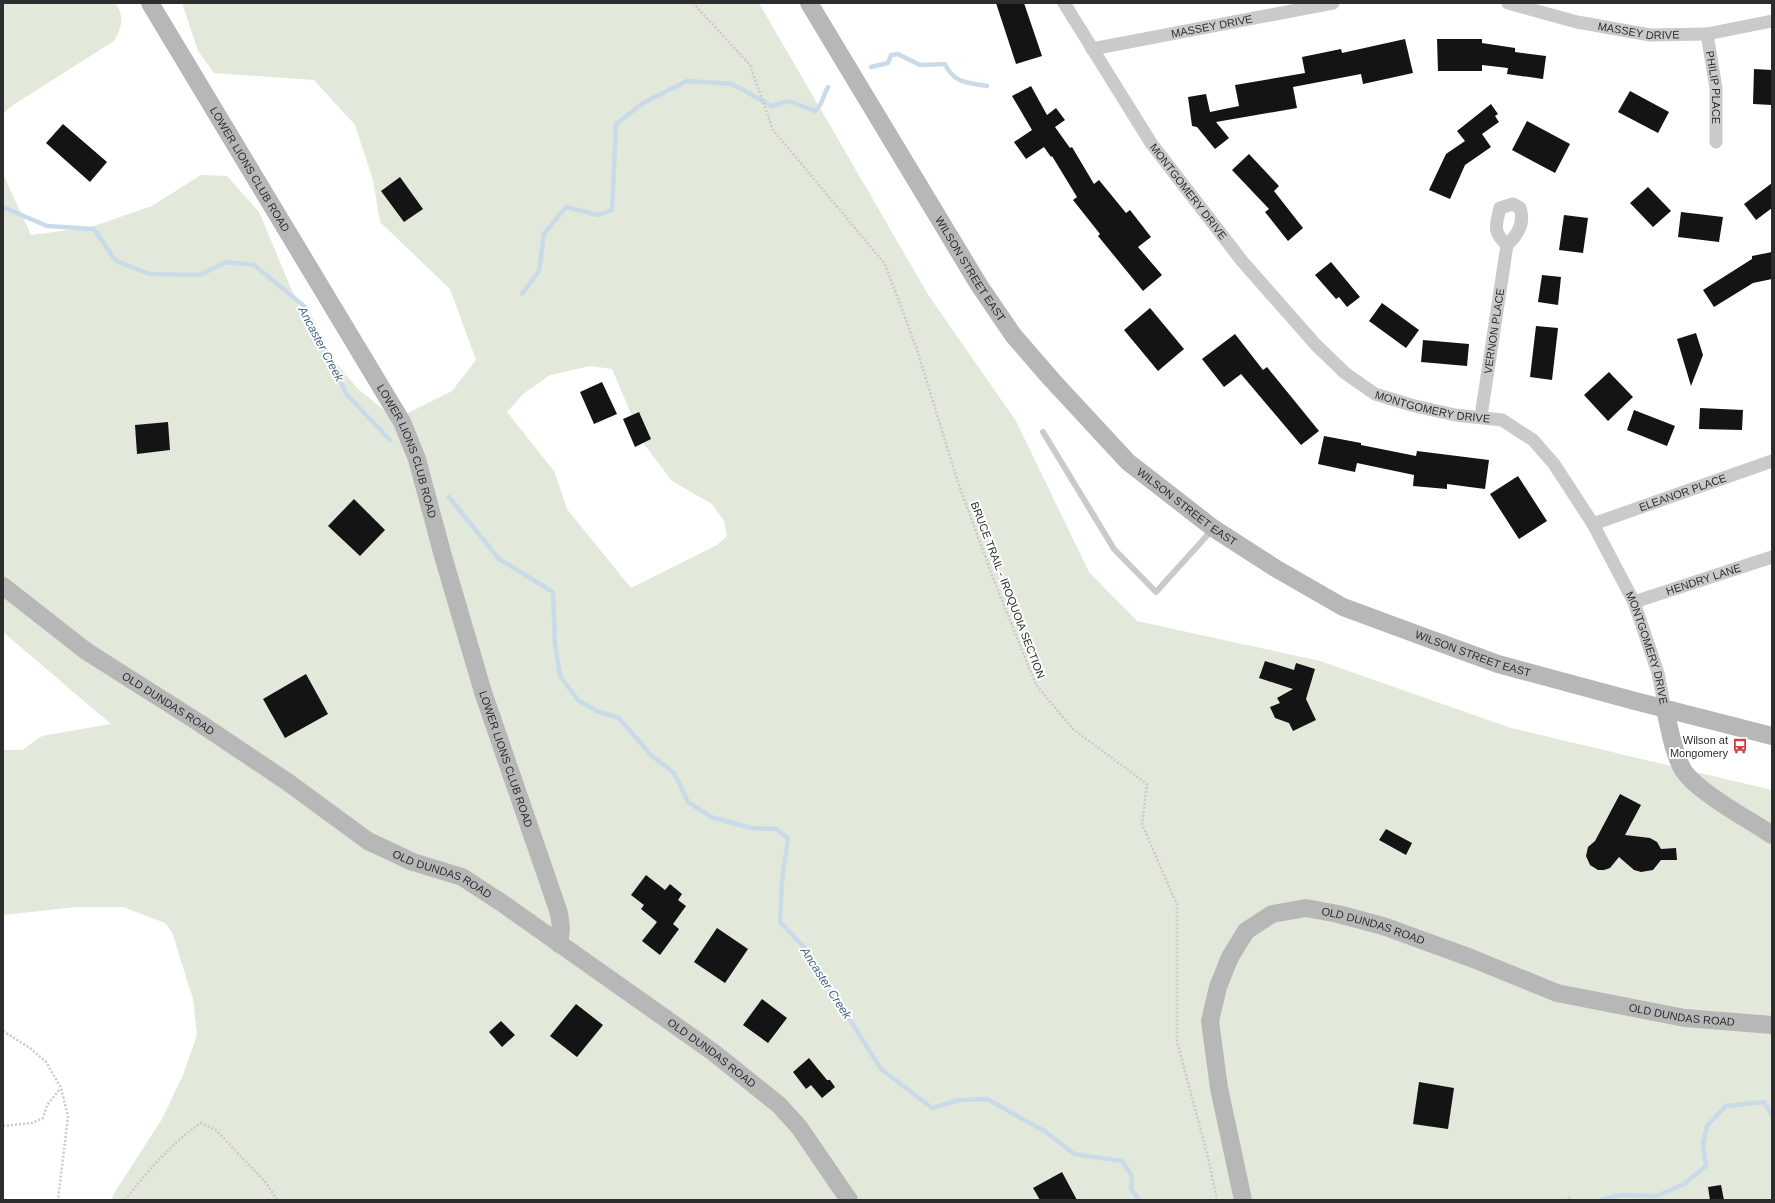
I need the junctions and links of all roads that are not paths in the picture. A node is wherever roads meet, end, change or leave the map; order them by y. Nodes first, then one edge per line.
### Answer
1 (150, 3) edge
2 (809, 3) edge
3 (1064, 3) edge
4 (1333, 3) edge
5 (1508, 3) edge
6 (1772, 21) edge
7 (1707, 34) junction
8 (1092, 49) junction
9 (1716, 142) dead end
10 (1507, 245) dead end
11 (1481, 416) junction
12 (1043, 432) dead end
13 (1772, 461) edge
14 (1593, 524) junction
15 (1213, 528) junction
16 (1772, 556) edge
17 (3, 586) edge
18 (1634, 602) junction
19 (1665, 709) junction
20 (1772, 736) edge
21 (1772, 835) edge
22 (560, 944) junction
23 (1772, 1025) edge
24 (849, 1200) edge
25 (1243, 1200) edge

1 - 22 street, LOWER LIONS CLUB ROAD
2 - 15 street, WILSON STREET EAST
3 - 8 street, MONTGOMERY DRIVE
4 - 8 street, MASSEY DRIVE
5 - 7 street, MASSEY DRIVE
6 - 7 street, MASSEY DRIVE
7 - 9 street, PHILIP PLACE
8 - 11 street, MONTGOMERY DRIVE
10 - 11 street, VERNON PLACE
11 - 14 street, MONTGOMERY DRIVE
12 - 15 lane
13 - 14 street, ELEANOR PLACE
14 - 18 street, MONTGOMERY DRIVE
15 - 19 street, WILSON STREET EAST
16 - 18 street, HENDRY LANE
17 - 22 street, OLD DUNDAS ROAD
18 - 19 street, MONTGOMERY DRIVE
19 - 20 street, WILSON STREET EAST
19 - 21 street, MONTGOMERY DRIVE
22 - 24 street, OLD DUNDAS ROAD
23 - 25 street, OLD DUNDAS ROAD

